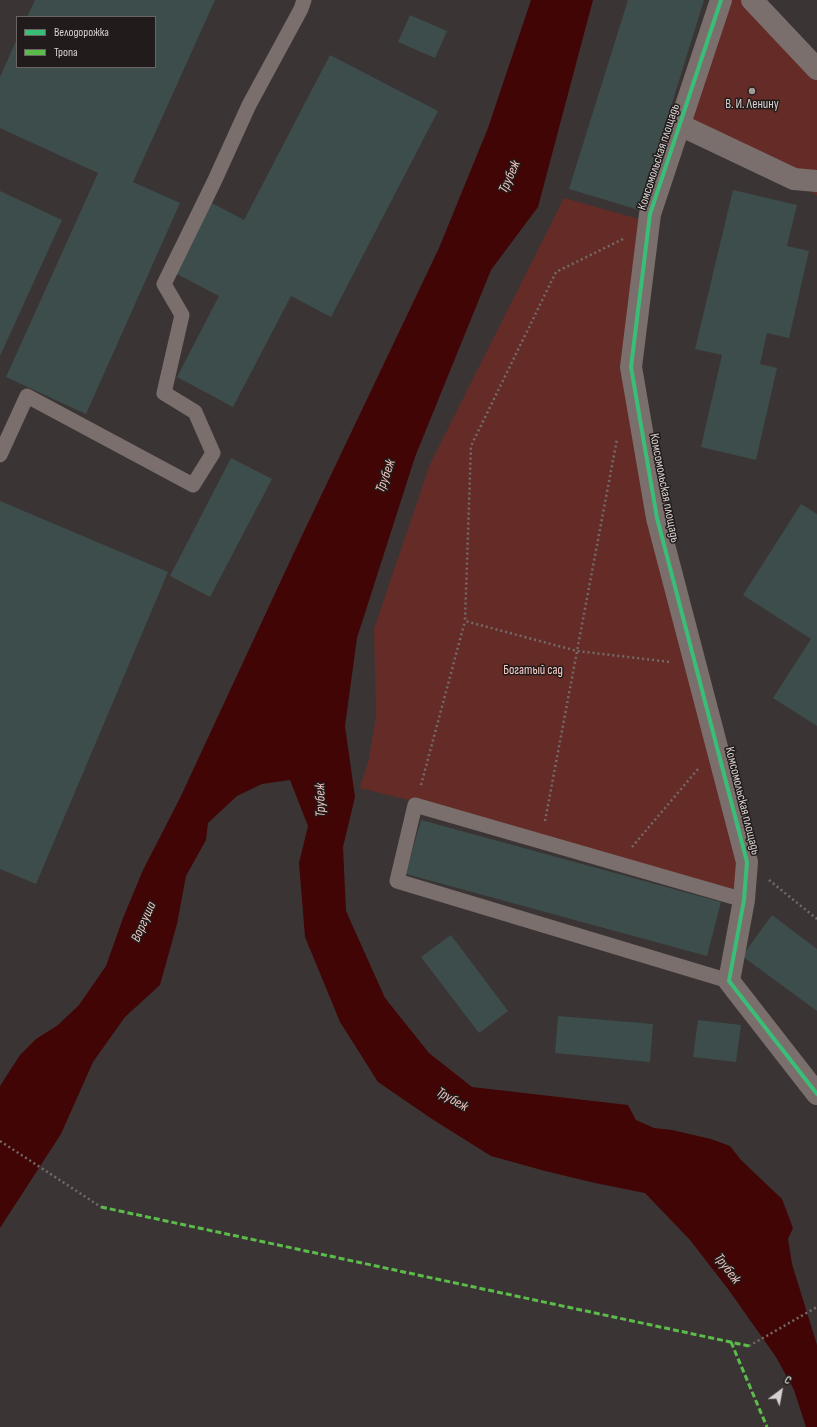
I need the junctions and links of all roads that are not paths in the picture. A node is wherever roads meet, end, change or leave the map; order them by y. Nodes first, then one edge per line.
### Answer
1 (304, 0) edge
2 (721, 0) edge
3 (752, 0) edge
4 (817, 69) edge
5 (680, 125) junction
6 (817, 181) edge
7 (0, 455) edge
8 (744, 900) junction
9 (729, 981) junction
10 (817, 1094) edge

1 - 7 lane
2 - 5 street, Комсомольская площадь
3 - 4 street
5 - 6 street
5 - 8 street, Комсомольская площадь
8 - 9 street, Комсомольская площадь
8 - 9 lane
9 - 10 street

